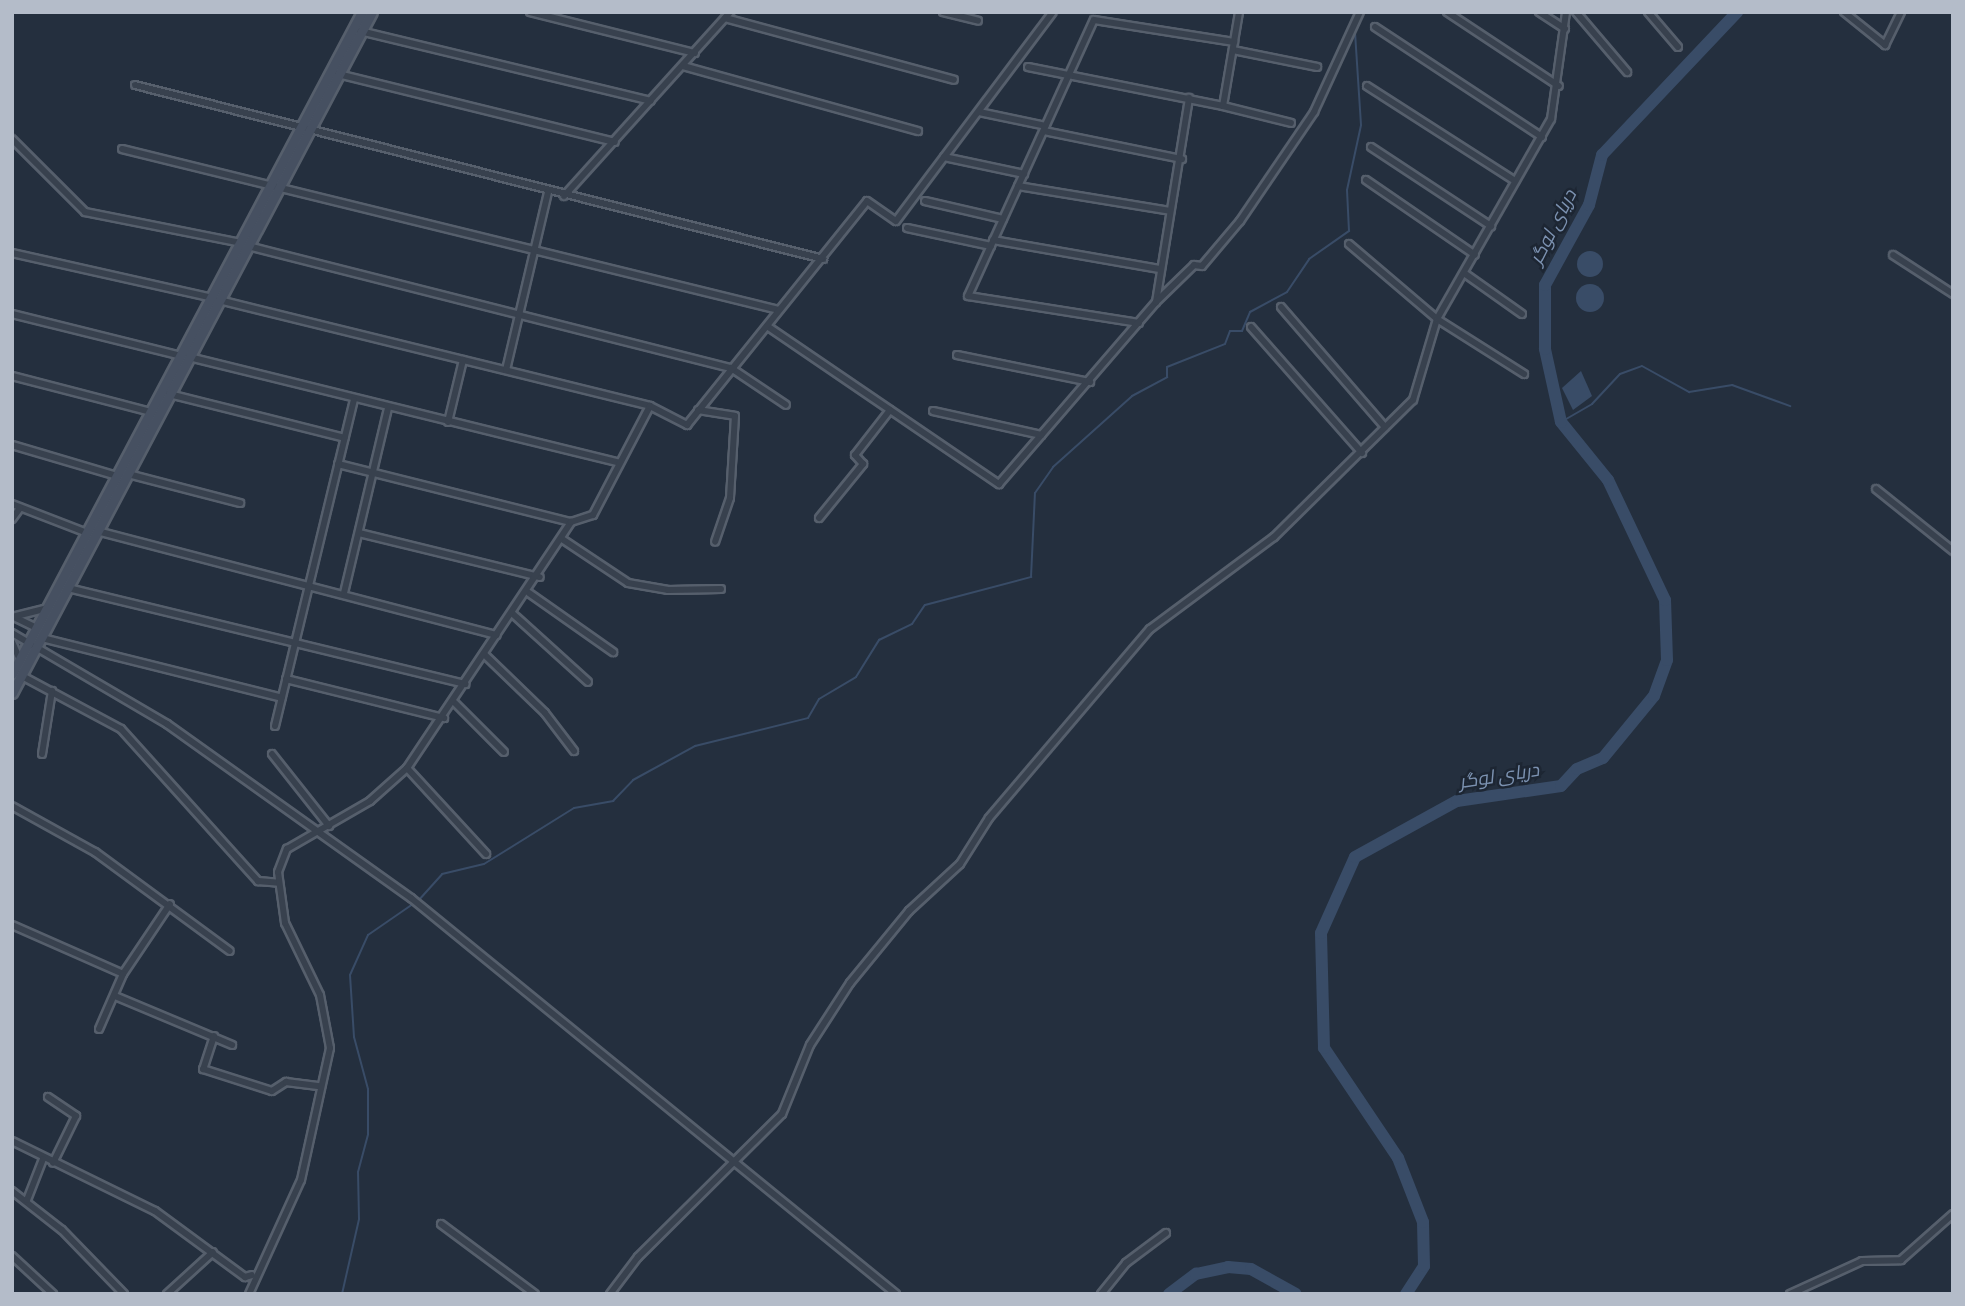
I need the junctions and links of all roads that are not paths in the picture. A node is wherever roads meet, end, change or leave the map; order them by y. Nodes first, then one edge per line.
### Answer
1 (362, 12) edge
2 (372, 12) edge
3 (530, 12) edge
4 (943, 12) edge
5 (1052, 12) edge
6 (1239, 12) edge
7 (1360, 12) edge
8 (1447, 12) edge
9 (1539, 12) edge
10 (1566, 12) edge
11 (1576, 12) edge
12 (1648, 12) edge
13 (1843, 12) edge
14 (1901, 12) edge
15 (727, 15) edge
16 (978, 21) dead end
17 (1375, 27) dead end
18 (1565, 29) junction
19 (357, 30) junction
20 (1234, 42) junction
21 (1678, 47) dead end
22 (1233, 50) junction
23 (695, 54) junction
24 (683, 66) junction
25 (1028, 67) dead end
26 (1317, 67) dead end
27 (1627, 72) dead end
28 (334, 73) junction
29 (1068, 75) junction
30 (954, 80) dead end
31 (135, 85) dead end
32 (1367, 86) dead end
33 (1559, 86) junction
34 (1189, 98) junction
35 (651, 102) junction
36 (1223, 106) junction
37 (979, 112) junction
38 (1291, 123) dead end
39 (304, 127) junction
40 (1045, 129) junction
41 (918, 131) dead end
42 (1542, 138) junction
43 (12, 139) edge
44 (615, 142) junction
45 (1371, 147) dead end
46 (122, 149) dead end
47 (944, 157) junction
48 (1182, 159) junction
49 (1024, 174) junction
50 (1366, 180) dead end
51 (1515, 181) junction
52 (1018, 186) junction
53 (273, 187) junction
54 (548, 192) junction
55 (564, 196) junction
56 (925, 201) dead end
57 (1170, 211) junction
58 (1003, 219) junction
59 (1491, 226) junction
60 (907, 228) dead end
61 (237, 242) junction
62 (992, 243) junction
63 (1349, 244) dead end
64 (248, 246) junction
65 (534, 250) junction
66 (12, 253) edge
67 (1475, 255) junction
68 (1893, 256) dead end
69 (823, 260) junction
70 (1160, 269) junction
71 (1464, 272) junction
72 (1953, 294) edge
73 (209, 297) junction
74 (219, 300) junction
75 (1156, 302) junction
76 (1281, 307) dead end
77 (779, 310) junction
78 (12, 314) edge
79 (520, 314) junction
80 (1522, 314) dead end
81 (1437, 319) junction
82 (1139, 323) junction
83 (766, 326) junction
84 (1251, 327) dead end
85 (178, 355) junction
86 (957, 355) dead end
87 (189, 357) junction
88 (463, 360) junction
89 (731, 368) junction
90 (506, 370) junction
91 (1524, 374) dead end
92 (12, 376) edge
93 (1090, 382) junction
94 (170, 394) junction
95 (354, 400) junction
96 (786, 405) dead end
97 (650, 406) junction
98 (387, 408) junction
99 (698, 410) junction
100 (890, 410) junction
101 (146, 411) junction
102 (933, 411) dead end
103 (448, 422) junction
104 (1385, 427) junction
105 (1041, 435) junction
106 (345, 438) junction
107 (12, 445) edge
108 (1363, 453) junction
109 (619, 463) junction
110 (338, 464) junction
111 (373, 473) junction
112 (128, 474) junction
113 (117, 476) junction
114 (1876, 489) dead end
115 (240, 503) dead end
116 (12, 504) edge
117 (20, 508) junction
118 (819, 518) dead end
119 (12, 519) edge
120 (571, 522) junction
121 (92, 532) junction
122 (359, 533) junction
123 (562, 539) junction
124 (715, 542) dead end
125 (1953, 551) edge
126 (540, 577) junction
127 (309, 584) junction
128 (68, 588) junction
129 (722, 589) dead end
130 (344, 593) junction
131 (529, 593) junction
132 (47, 608) junction
133 (513, 614) junction
134 (12, 615) edge
135 (12, 633) edge
136 (497, 635) junction
137 (38, 637) junction
138 (12, 642) edge
139 (295, 643) junction
140 (613, 652) dead end
141 (485, 655) junction
142 (20, 660) junction
143 (17, 675) edge
144 (286, 680) junction
145 (588, 682) dead end
146 (466, 684) junction
147 (52, 691) junction
148 (12, 693) edge
149 (282, 698) junction
150 (455, 703) junction
151 (444, 718) junction
152 (275, 726) dead end
153 (574, 751) dead end
154 (503, 752) dead end
155 (42, 754) dead end
156 (272, 754) dead end
157 (407, 768) junction
158 (12, 806) edge
159 (329, 826) junction
160 (316, 833) junction
161 (486, 854) dead end
162 (279, 883) junction
163 (170, 904) junction
164 (12, 925) edge
165 (230, 951) dead end
166 (123, 974) junction
167 (116, 996) junction
168 (99, 1029) dead end
169 (214, 1036) junction
170 (232, 1045) dead end
171 (318, 1086) junction
172 (48, 1097) dead end
173 (12, 1141) edge
174 (43, 1159) junction
175 (734, 1162) junction
176 (53, 1163) junction
177 (12, 1191) edge
178 (27, 1200) junction
179 (1953, 1214) edge
180 (441, 1224) dead end
181 (1166, 1233) dead end
182 (213, 1252) junction
183 (12, 1256) edge
184 (252, 1275) junction
185 (53, 1294) edge
186 (124, 1294) edge
187 (167, 1294) edge
188 (248, 1294) edge
189 (535, 1294) edge
190 (610, 1294) edge
191 (895, 1294) edge
192 (1101, 1294) edge
193 (1790, 1294) edge

1 - 19 street
2 - 19 street
3 - 23 street
4 - 16 street
5 - 37 street
6 - 20 street
7 - 75 street
8 - 33 street
9 - 18 street
10 - 18 street
11 - 27 street
12 - 21 street
13 - 14 street
15 - 23 street
15 - 30 street
17 - 42 street
18 - 33 street
19 - 28 street
19 - 35 street
20 - 22 street
20 - 29 street
22 - 26 street
22 - 36 street
23 - 24 street
24 - 35 street
24 - 41 street
25 - 29 street
28 - 39 street
28 - 44 street
29 - 34 street
29 - 40 street
31 - 39 street
32 - 51 street
33 - 42 street
34 - 36 street
34 - 48 street
35 - 44 street
36 - 38 street
37 - 40 street
37 - 47 street
39 - 53 street
39 - 54 street
40 - 48 street
40 - 49 street
42 - 51 street
43 - 61 street
44 - 55 street
45 - 59 street
46 - 53 street
47 - 49 street
47 - 69 street
48 - 57 street
49 - 52 street
50 - 67 street
51 - 59 street
52 - 57 street
52 - 58 street
53 - 61 street
53 - 64 street
53 - 65 street
54 - 55 street
54 - 65 street
55 - 69 street
56 - 58 street
57 - 70 street
58 - 62 street
59 - 67 street
60 - 62 street
61 - 73 street
62 - 70 street
62 - 82 street
63 - 81 street
64 - 74 street
64 - 79 street
65 - 77 street
65 - 79 street
66 - 73 street
67 - 71 street
68 - 72 street
69 - 77 street
70 - 75 street
71 - 80 street
71 - 81 street
73 - 85 street
74 - 87 street
74 - 88 street
75 - 82 street
76 - 104 street
77 - 83 street
78 - 85 street
79 - 89 street
79 - 90 street
81 - 91 street
81 - 104 street
82 - 93 street
83 - 89 street
83 - 100 street
84 - 108 street
85 - 101 street
86 - 93 street
87 - 94 street
87 - 95 street
88 - 90 street
88 - 103 street
89 - 96 street
89 - 99 street
90 - 97 street
92 - 101 street
93 - 105 street
94 - 106 street
94 - 112 street
95 - 98 street
95 - 106 street
97 - 99 street
97 - 109 street
98 - 103 street
98 - 111 street
99 - 124 street
100 - 105 street
100 - 118 street
101 - 113 street
102 - 105 street
103 - 109 street
104 - 108 street
106 - 110 street
107 - 113 street
108 - 175 street
109 - 120 street
110 - 111 street
110 - 127 street
111 - 120 street
111 - 122 street
112 - 115 street
112 - 121 street
113 - 121 street
114 - 125 street
116 - 117 street
117 - 119 street
117 - 121 street
120 - 123 street
121 - 127 street
121 - 128 street
121 - 132 street
122 - 126 street
122 - 130 street
123 - 126 street
123 - 129 street
126 - 131 street
127 - 130 street
127 - 139 street
128 - 137 street
128 - 139 street
130 - 136 street
131 - 133 street
131 - 140 street
132 - 134 street
132 - 137 street
133 - 136 street
133 - 145 street
134 - 137 street
135 - 137 street
136 - 141 street
137 - 142 street
137 - 143 street
137 - 149 street
137 - 160 street
138 - 142 street
139 - 144 street
139 - 146 street
141 - 146 street
141 - 153 street
142 - 143 street
143 - 147 street
143 - 148 street
144 - 149 street
144 - 151 street
146 - 150 street
147 - 155 street
147 - 162 street
149 - 152 street
150 - 151 street
150 - 154 street
151 - 157 street
156 - 159 street
157 - 159 street
157 - 161 street
158 - 163 street
159 - 160 street
160 - 162 street
160 - 175 street
162 - 171 street
163 - 165 street
163 - 166 street
164 - 166 street
166 - 167 street
167 - 168 street
167 - 169 street
169 - 170 street
169 - 171 street
171 - 184 street
172 - 176 street
173 - 174 street
174 - 176 street
174 - 178 street
175 - 190 street
175 - 191 street
176 - 182 street
177 - 178 street
178 - 186 street
179 - 193 street
180 - 189 street
181 - 192 street
182 - 184 street
182 - 187 street
183 - 185 street
184 - 188 street

